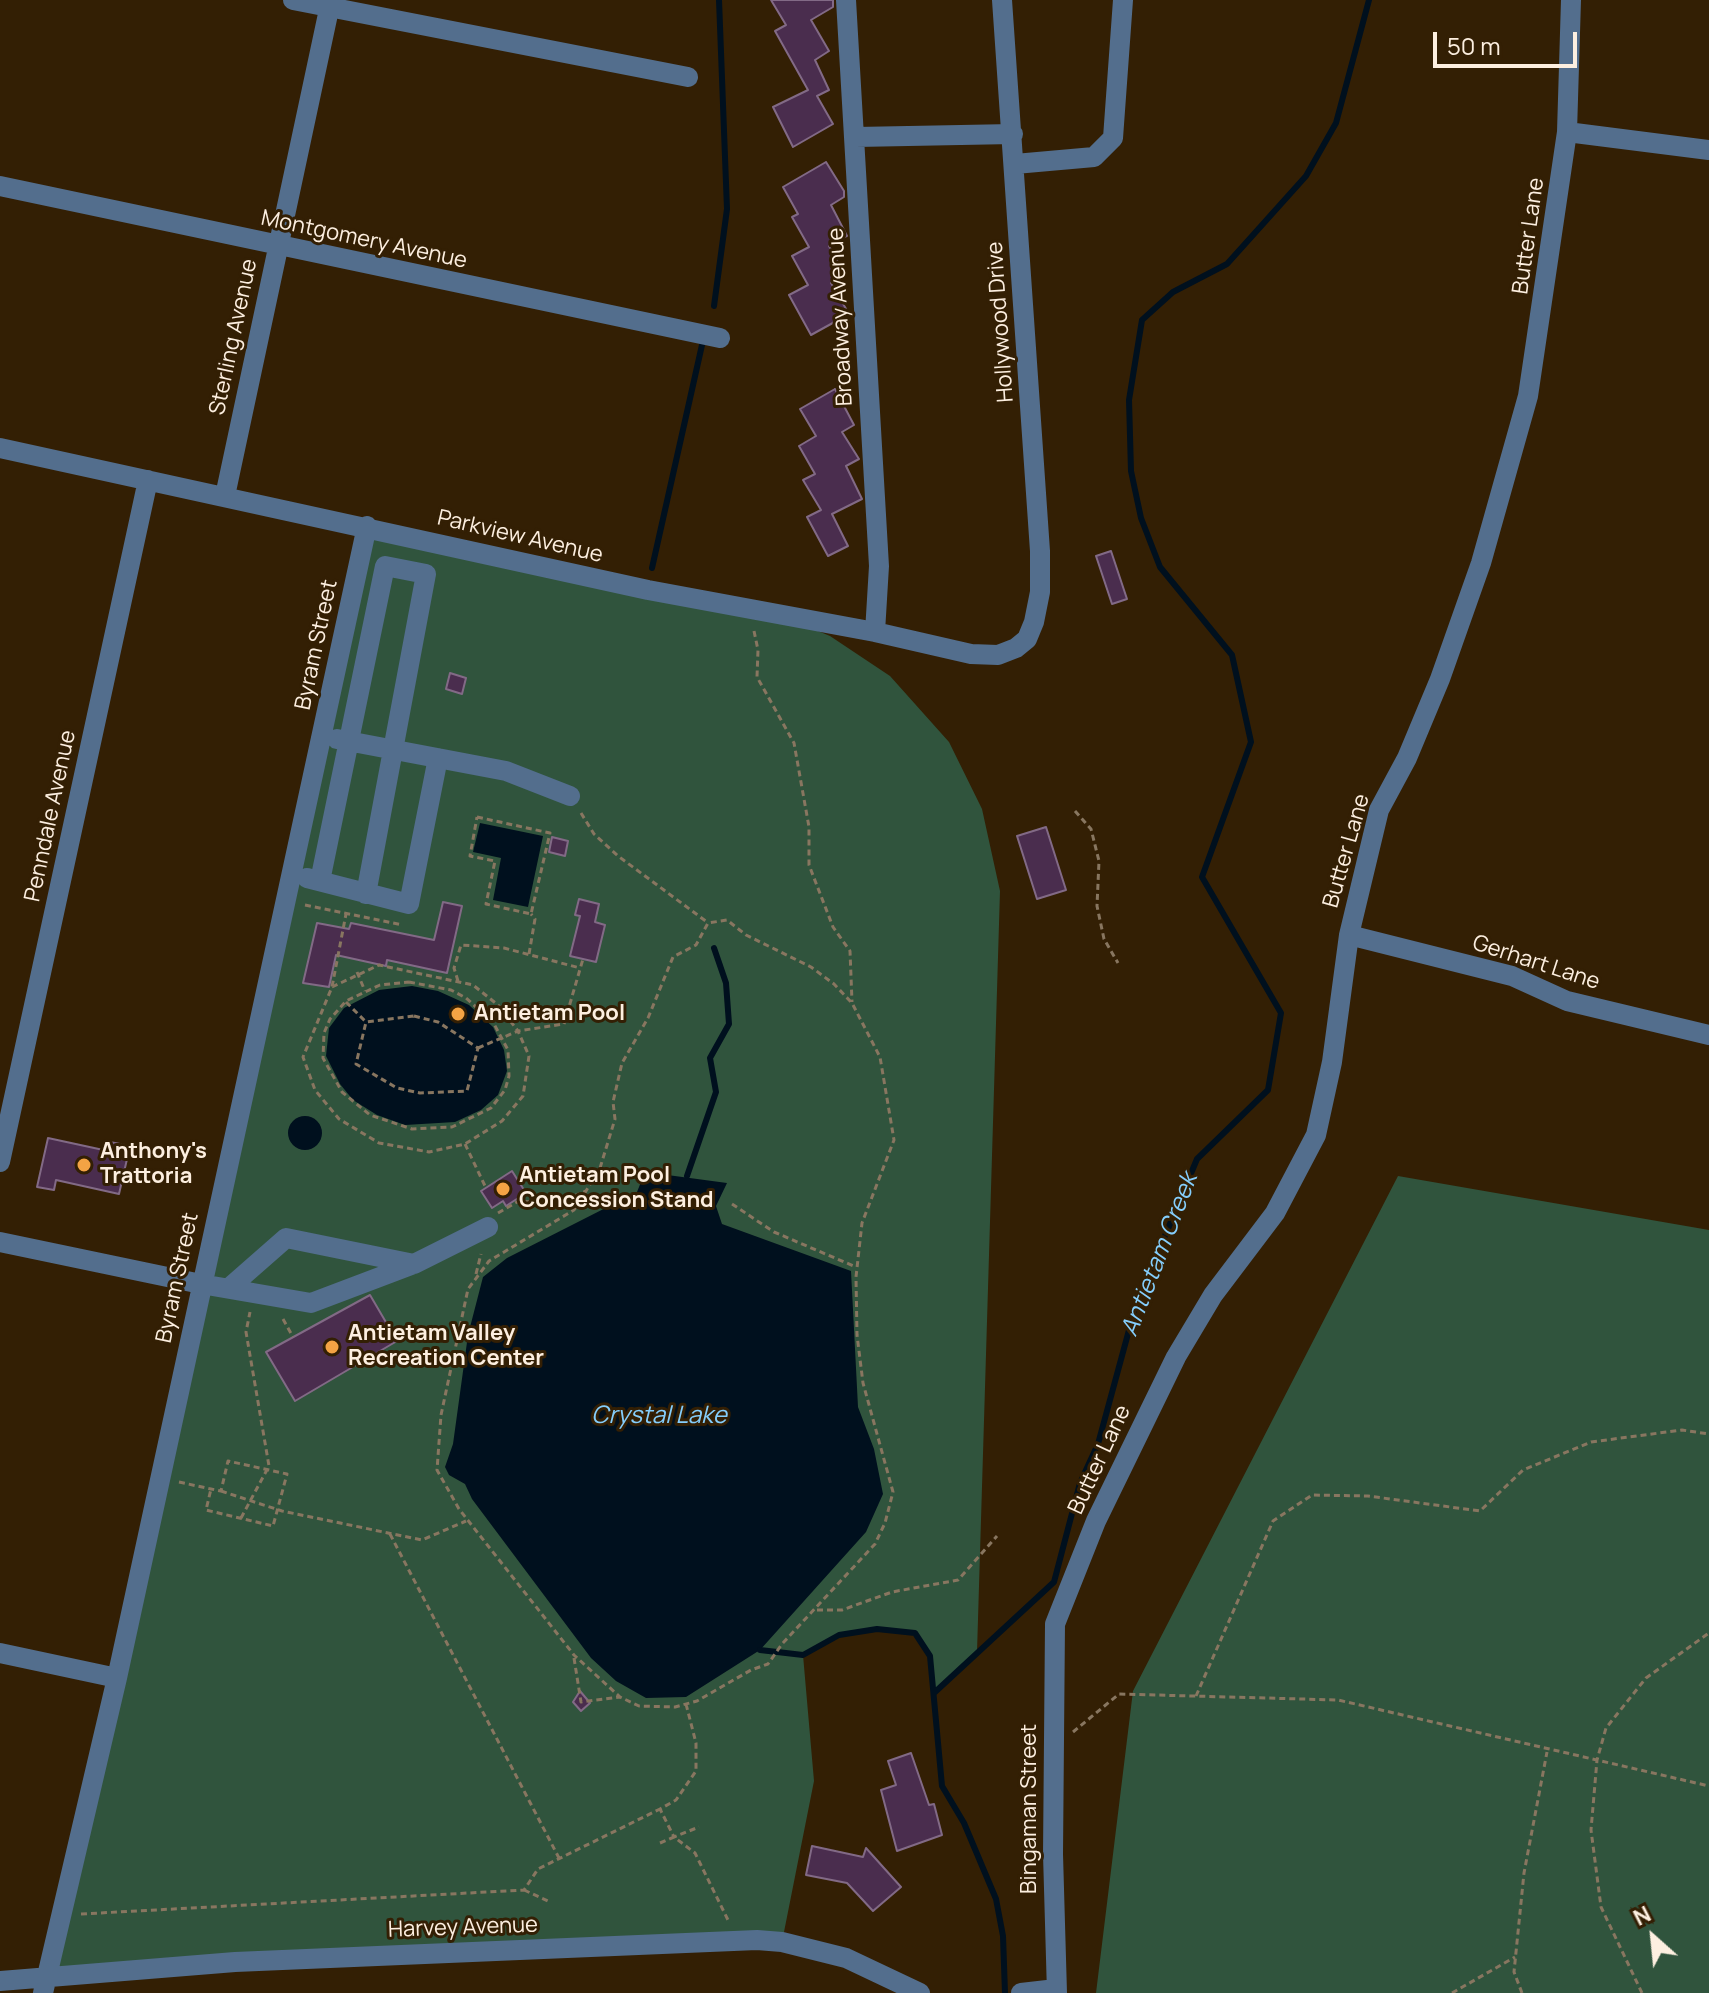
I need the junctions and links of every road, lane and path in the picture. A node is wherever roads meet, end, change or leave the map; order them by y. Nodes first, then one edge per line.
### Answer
1 (293, 0) edge
2 (846, 0) edge
3 (1002, 0) edge
4 (1123, 0) edge
5 (1571, 0) edge
6 (330, 4) edge
7 (688, 77) dead end
8 (1567, 132) junction
9 (1013, 134) junction
10 (856, 137) junction
11 (1709, 150) edge
12 (1015, 164) junction
13 (0, 186) edge
14 (277, 247) junction
15 (720, 338) dead end
16 (0, 448) edge
17 (148, 480) junction
18 (225, 496) junction
19 (367, 526) junction
20 (748, 608) junction
21 (875, 632) junction
22 (1027, 639) joint
23 (321, 736) junction
24 (349, 741) junction
25 (392, 751) junction
26 (438, 758) junction
27 (570, 796) joint
28 (1075, 811) dead end
29 (291, 874) junction
30 (320, 881) junction
31 (366, 894) junction
32 (285, 901) junction
33 (409, 904) junction
34 (346, 914) junction
35 (531, 914) junction
36 (708, 923) junction
37 (1349, 935) junction
38 (529, 954) junction
39 (583, 959) dead end
40 (1118, 963) dead end
41 (580, 968) junction
42 (357, 972) junction
43 (424, 974) junction
44 (458, 981) junction
45 (422, 983) junction
46 (332, 987) junction
47 (365, 991) junction
48 (346, 1001) junction
49 (852, 1003) junction
50 (321, 1013) junction
51 (330, 1019) junction
52 (366, 1022) junction
53 (518, 1031) junction
54 (1709, 1035) edge
55 (503, 1038) junction
56 (478, 1048) junction
57 (465, 1144) junction
58 (0, 1162) edge
59 (486, 1188) dead end
60 (586, 1191) junction
61 (517, 1202) dead end
62 (500, 1203) dead end
63 (732, 1204) dead end
64 (503, 1210) dead end
65 (488, 1227) dead end
66 (0, 1242) edge
67 (414, 1264) junction
68 (856, 1267) junction
69 (201, 1284) junction
70 (229, 1288) junction
71 (254, 1292) junction
72 (1709, 1434) edge
73 (268, 1469) junction
74 (159, 1478) junction
75 (211, 1489) junction
76 (221, 1491) junction
77 (254, 1499) junction
78 (277, 1509) junction
79 (241, 1518) junction
80 (468, 1520) junction
81 (390, 1534) junction
82 (997, 1536) dead end
83 (817, 1610) junction
84 (1055, 1624) joint
85 (1709, 1633) edge
86 (0, 1653) edge
87 (574, 1655) junction
88 (117, 1678) junction
89 (1196, 1696) junction
90 (620, 1697) junction
91 (686, 1704) junction
92 (1054, 1747) junction
93 (1547, 1752) dead end
94 (1597, 1760) junction
95 (1709, 1786) edge
96 (660, 1809) junction
97 (699, 1827) dead end
98 (674, 1837) junction
99 (660, 1843) dead end
100 (559, 1858) junction
101 (524, 1890) junction
102 (548, 1901) dead end
103 (79, 1915) dead end
104 (739, 1941) junction
105 (1516, 1956) junction
106 (0, 1981) edge
107 (44, 1986) edge
108 (1056, 1991) edge
109 (920, 1993) edge
110 (1021, 1993) edge
111 (1452, 1993) edge
112 (1522, 1993) edge
113 (1642, 1993) edge

1 - 6 street
2 - 10 street, Broadway Avenue
3 - 9 street, Hollywood Drive
4 - 12 street
5 - 8 street, Butter Lane
6 - 7 street
6 - 14 street, Sterling Avenue
8 - 11 street
8 - 37 street, Butter Lane
9 - 10 street
9 - 12 street, Hollywood Drive
10 - 21 street, Broadway Avenue
12 - 22 street, Hollywood Drive
13 - 14 street, Montgomery Avenue
14 - 15 street, Montgomery Avenue
14 - 18 street, Sterling Avenue
16 - 17 street, Parkview Avenue
17 - 18 street, Parkview Avenue
17 - 58 street, Penndale Avenue
18 - 19 street, Parkview Avenue
19 - 20 street, Parkview Avenue
19 - 23 street, Byram Street
20 - 21 street, Parkview Avenue
20 - 49 path
21 - 22 street, Parkview Avenue
23 - 24 street
23 - 29 street, Byram Street
24 - 25 street
24 - 25 street
24 - 30 street
25 - 26 street
25 - 31 street
26 - 27 street
26 - 33 street
27 - 36 path
28 - 40 path
29 - 30 street
29 - 32 street, Byram Street
30 - 31 street
31 - 33 street
32 - 34 path
32 - 69 street, Byram Street
33 - 34 path
34 - 46 path
35 - 35 path
35 - 38 path
36 - 49 path
36 - 60 path
37 - 54 street, Gerhart Lane
37 - 84 street, Butter Lane
38 - 41 path
38 - 44 path
39 - 41 path
41 - 53 path
42 - 43 path
42 - 46 path
42 - 47 path
43 - 44 path
43 - 45 path
44 - 53 path
45 - 47 path
45 - 55 path
46 - 50 path
47 - 48 path
48 - 51 path
48 - 52 path
49 - 68 path
50 - 51 path
50 - 57 path
51 - 55 path
52 - 56 path
52 - 56 path
53 - 55 path
53 - 57 path
55 - 56 path
57 - 59 path
60 - 61 path
60 - 80 path
62 - 64 path
63 - 68 path
65 - 67 street
66 - 69 street
67 - 70 street
67 - 71 street
68 - 83 path
69 - 70 street
69 - 74 street, Byram Street
70 - 71 street
71 - 73 path
72 - 89 path
73 - 76 path
73 - 77 path
73 - 78 path
74 - 75 path
74 - 88 street, Byram Street
75 - 76 path
75 - 79 path
76 - 77 path
77 - 78 path
77 - 79 path
78 - 79 path
78 - 81 path
80 - 81 path
80 - 87 path
81 - 100 path
82 - 83 path
83 - 91 path
84 - 92 street, Bingaman Street
85 - 94 path
86 - 88 street
87 - 90 path
87 - 90 path
88 - 107 street, Byram Street
89 - 92 path
89 - 94 path
90 - 91 path
91 - 96 path
92 - 108 street, Bingaman Street
93 - 105 path
94 - 95 path
94 - 113 path
96 - 98 path
96 - 100 path
97 - 98 path
98 - 99 path
98 - 104 path
100 - 101 path
101 - 102 path
101 - 103 path
104 - 107 street, Harvey Avenue
104 - 109 street, Harvey Avenue
105 - 111 path
105 - 112 path
106 - 107 street, Harvey Avenue
108 - 110 street

